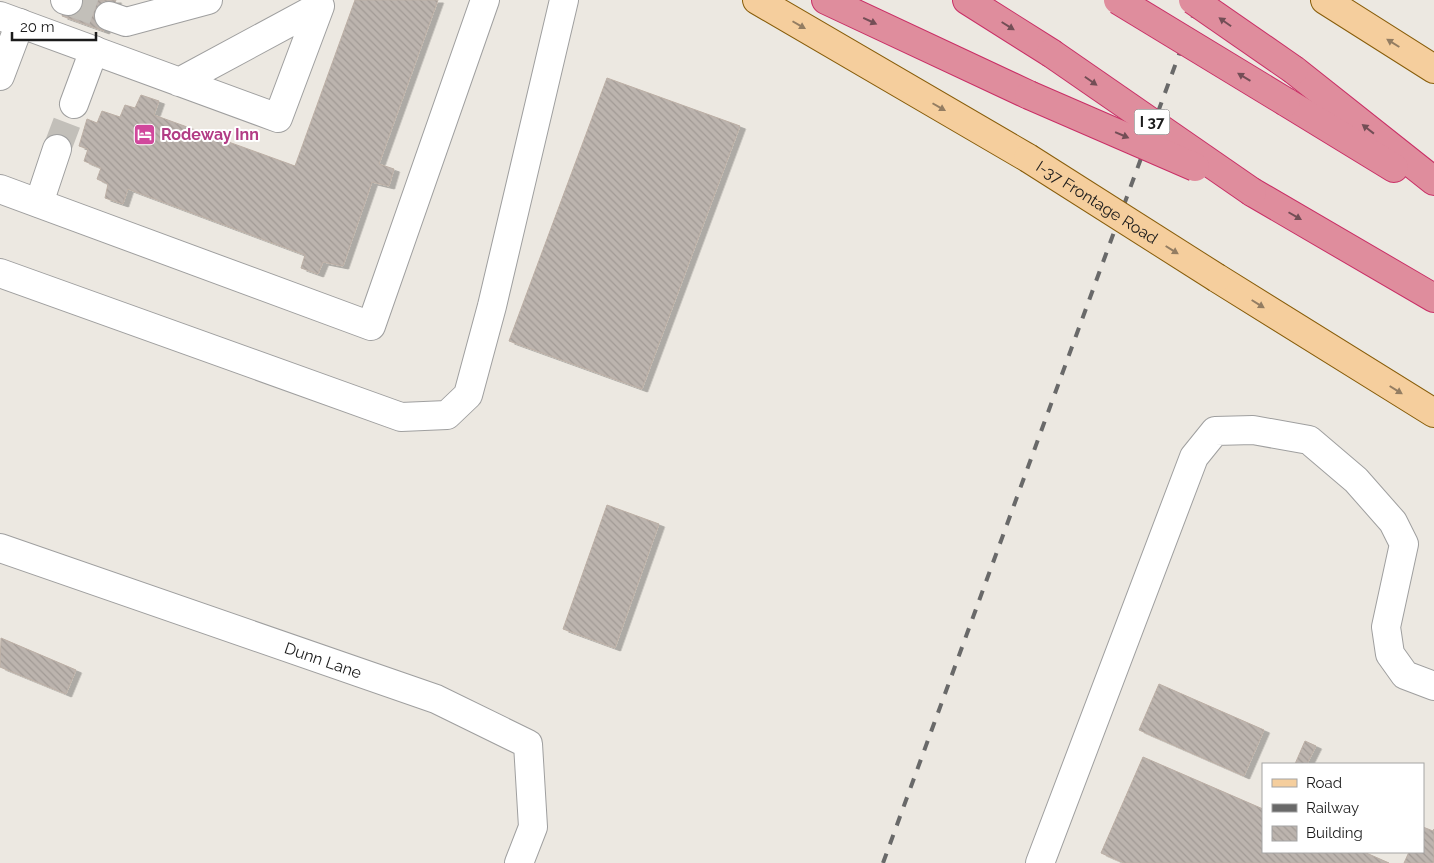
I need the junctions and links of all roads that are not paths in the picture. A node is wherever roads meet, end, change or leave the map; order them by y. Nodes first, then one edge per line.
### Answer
1 (208, 0) edge
2 (485, 0) edge
3 (564, 0) edge
4 (757, 0) edge
5 (826, 0) edge
6 (967, 0) edge
7 (1118, 0) edge
8 (1193, 0) edge
9 (1325, 0) edge
10 (146, 8) edge
11 (110, 16) tunnel mouth
12 (10, 19) edge
13 (94, 50) junction
14 (1434, 69) edge
15 (0, 76) edge
16 (179, 82) junction
17 (74, 104) tunnel mouth
18 (57, 149) tunnel mouth
19 (1434, 180) edge
20 (0, 189) edge
21 (1252, 192) junction
22 (1434, 192) edge
23 (39, 203) junction
24 (0, 273) edge
25 (1434, 298) edge
26 (1434, 413) edge
27 (0, 548) edge
28 (1434, 686) edge
29 (519, 863) edge
30 (1040, 863) edge

1 - 10 street
2 - 23 street
3 - 24 street
4 -> 26 main road, I-37 Frontage Road, bridge
5 -> 21 highway, bridge
6 -> 21 highway, I 37, bridge
22 -> 7 highway, bridge
19 -> 8 highway, bridge
14 -> 9 main road
10 - 11 street
12 - 13 street
12 - 15 street
13 - 16 street
13 - 17 street
16 - 16 street
18 - 23 street
20 - 23 street
21 -> 25 highway, I 37
27 - 29 street, Dunn Lane
28 - 30 street

